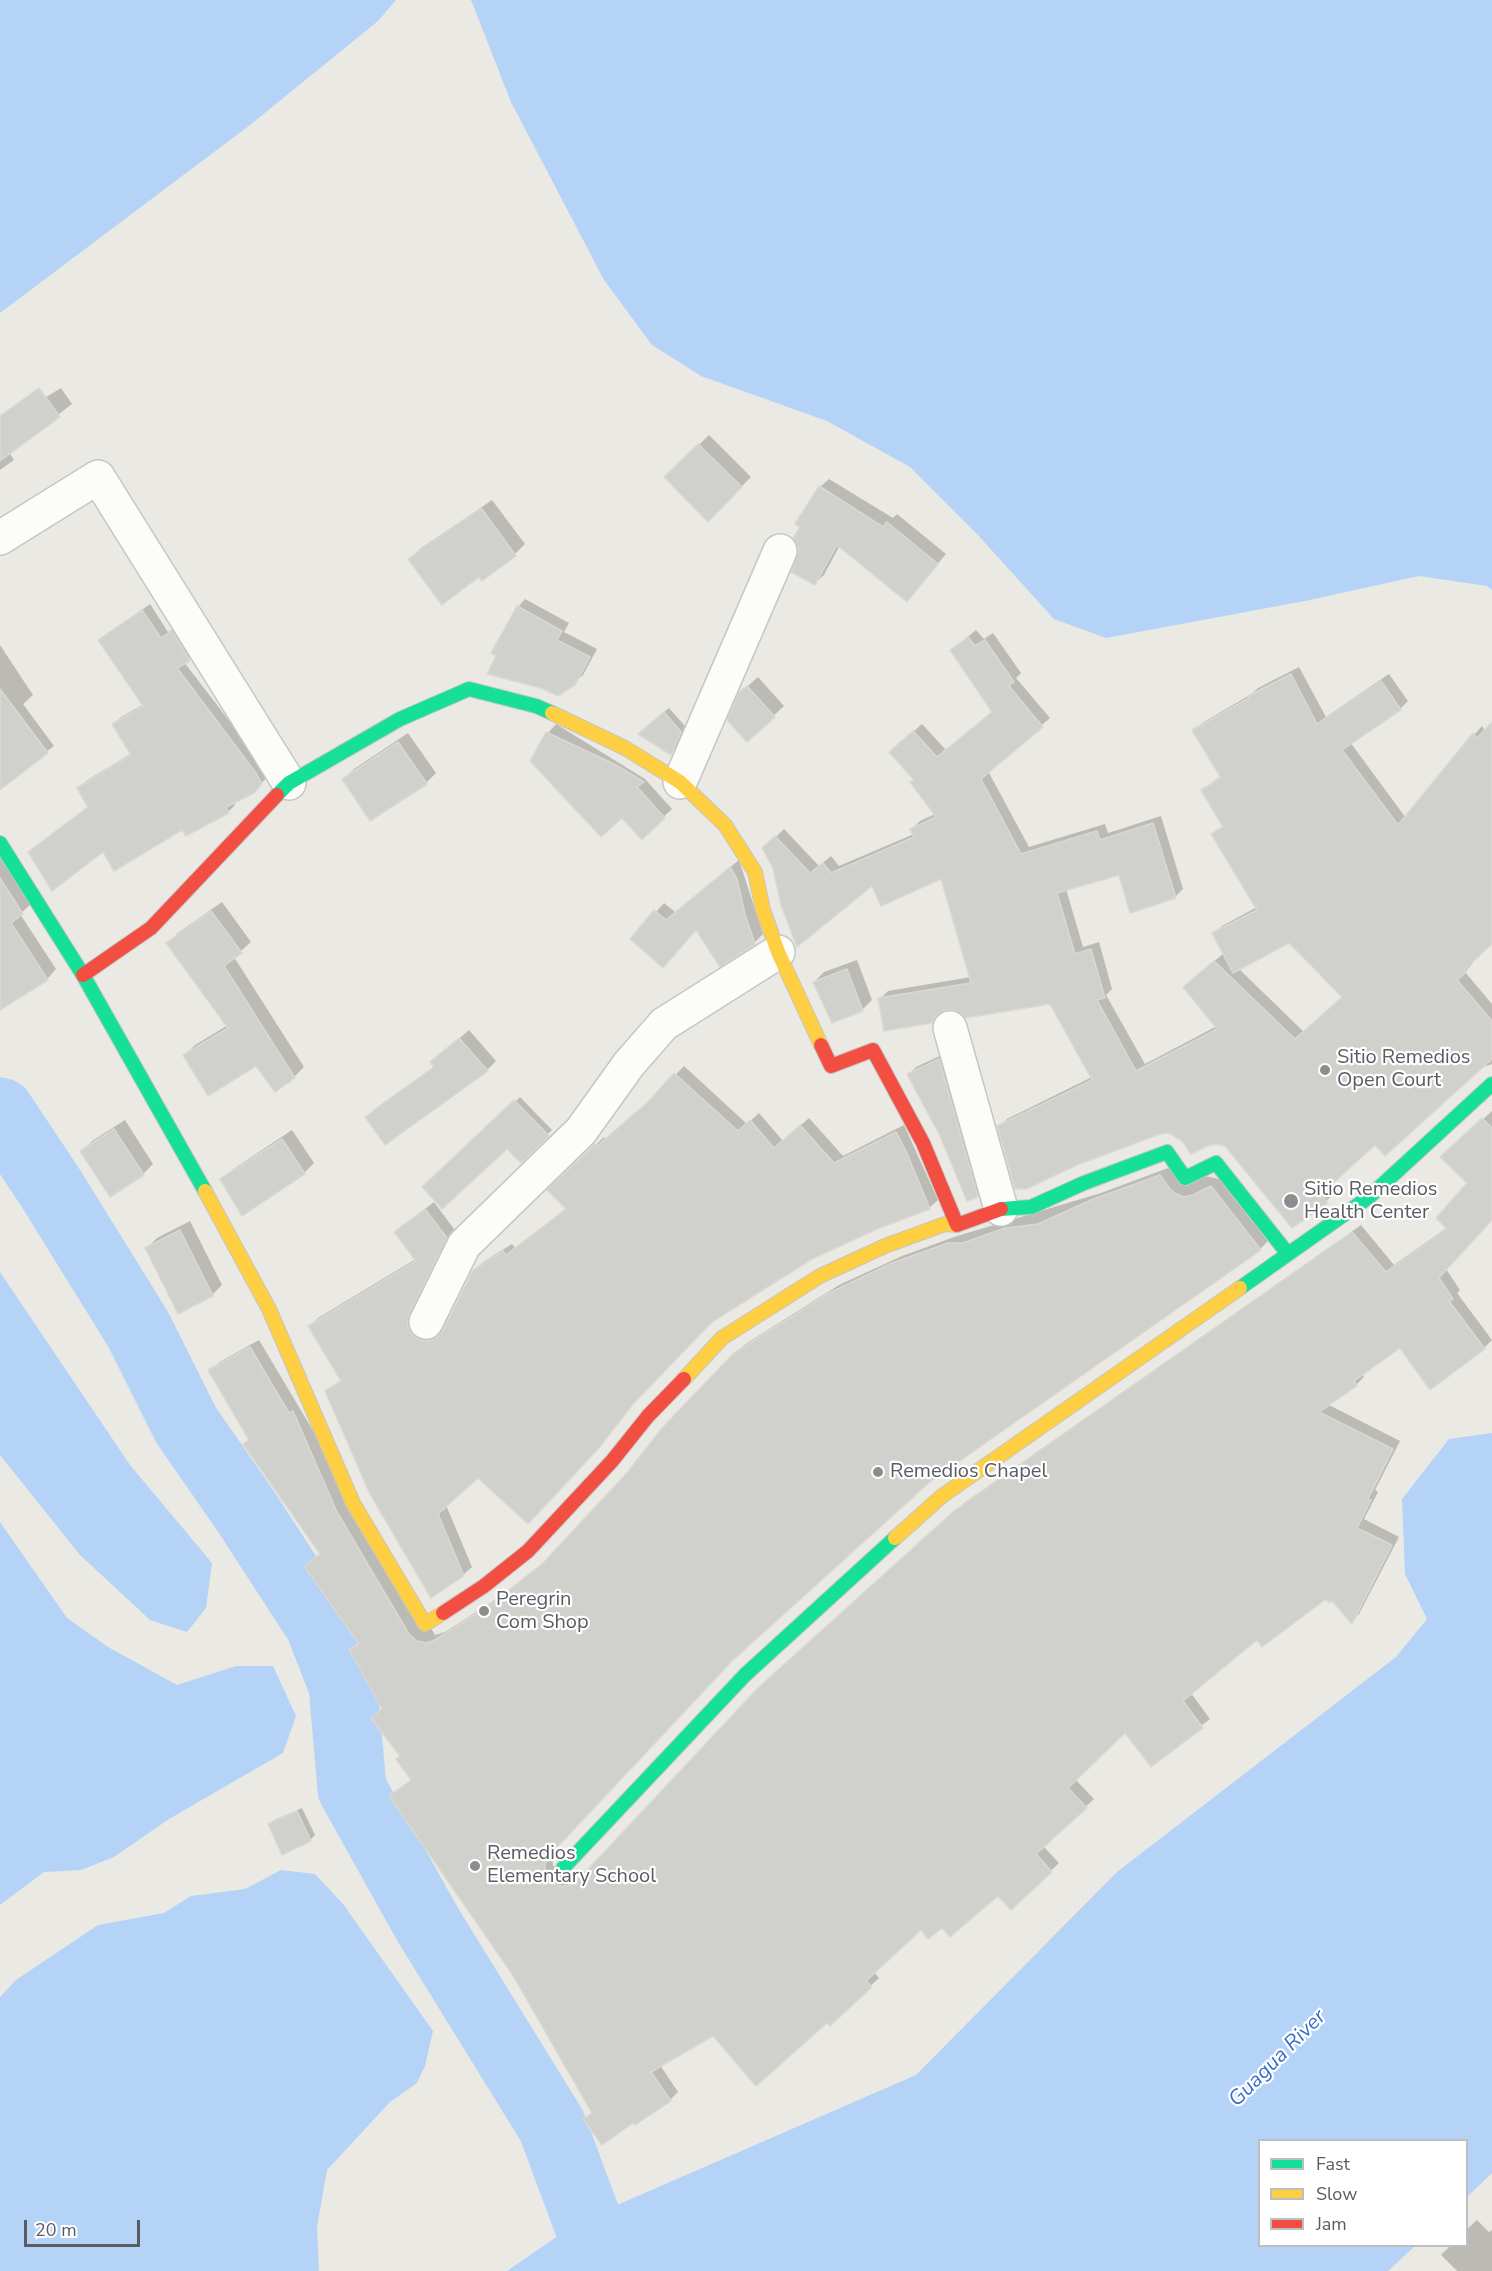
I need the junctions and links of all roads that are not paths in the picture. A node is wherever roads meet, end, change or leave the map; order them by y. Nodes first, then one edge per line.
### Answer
1 (0, 538) edge
2 (780, 550) dead end
3 (680, 782) junction
4 (289, 783) junction
5 (0, 843) edge
6 (778, 952) junction
7 (82, 975) junction
8 (950, 1028) dead end
9 (1492, 1084) edge
10 (1001, 1209) junction
11 (957, 1225) junction
12 (1288, 1254) junction
13 (426, 1322) dead end
14 (563, 1868) dead end

1 - 4 street
2 - 3 street
3 - 4 street
3 - 6 street
4 - 7 street
5 - 7 street
6 - 11 street
6 - 13 street
7 - 11 street
8 - 10 street
9 - 12 street
10 - 11 street
10 - 12 street
12 - 14 street

